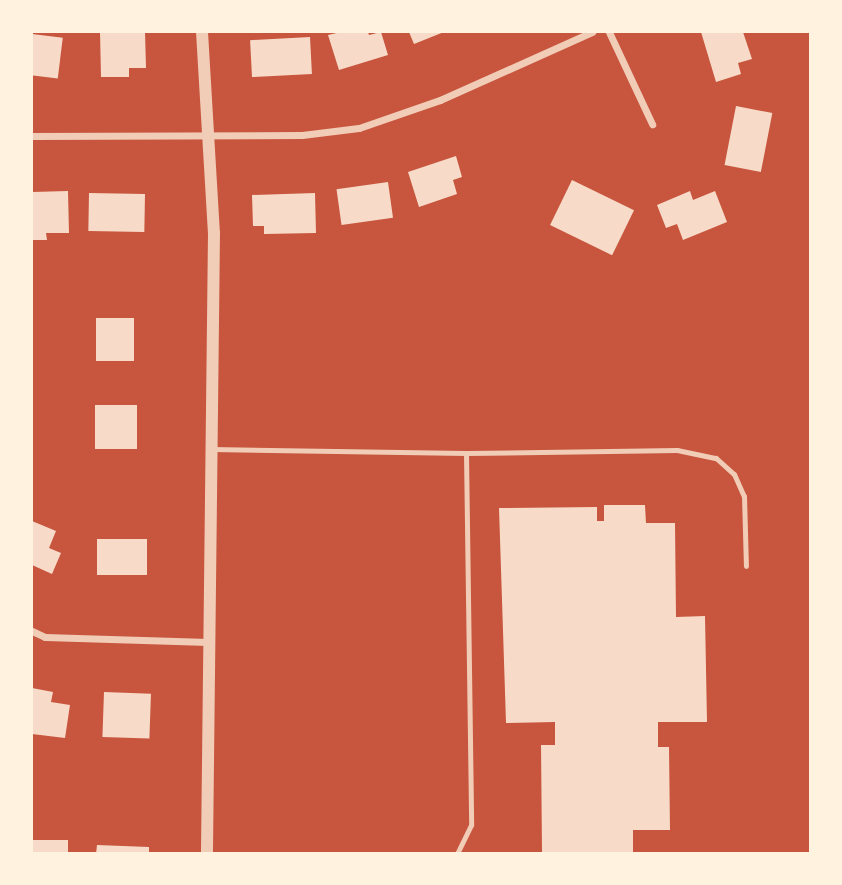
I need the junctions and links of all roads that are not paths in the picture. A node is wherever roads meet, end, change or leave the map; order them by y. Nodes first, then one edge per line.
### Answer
1 (202, 32) edge
2 (592, 32) edge
3 (609, 32) edge
4 (652, 124) dead end
5 (32, 135) edge
6 (208, 135) junction
7 (211, 449) junction
8 (466, 453) junction
9 (746, 566) dead end
10 (32, 631) edge
11 (208, 642) junction
12 (207, 853) edge
13 (457, 853) edge

1 - 6 street
2 - 6 street
3 - 4 street
5 - 6 street
6 - 7 street
7 - 8 lane
7 - 11 street
8 - 9 lane
8 - 13 lane
10 - 11 street
11 - 12 street

